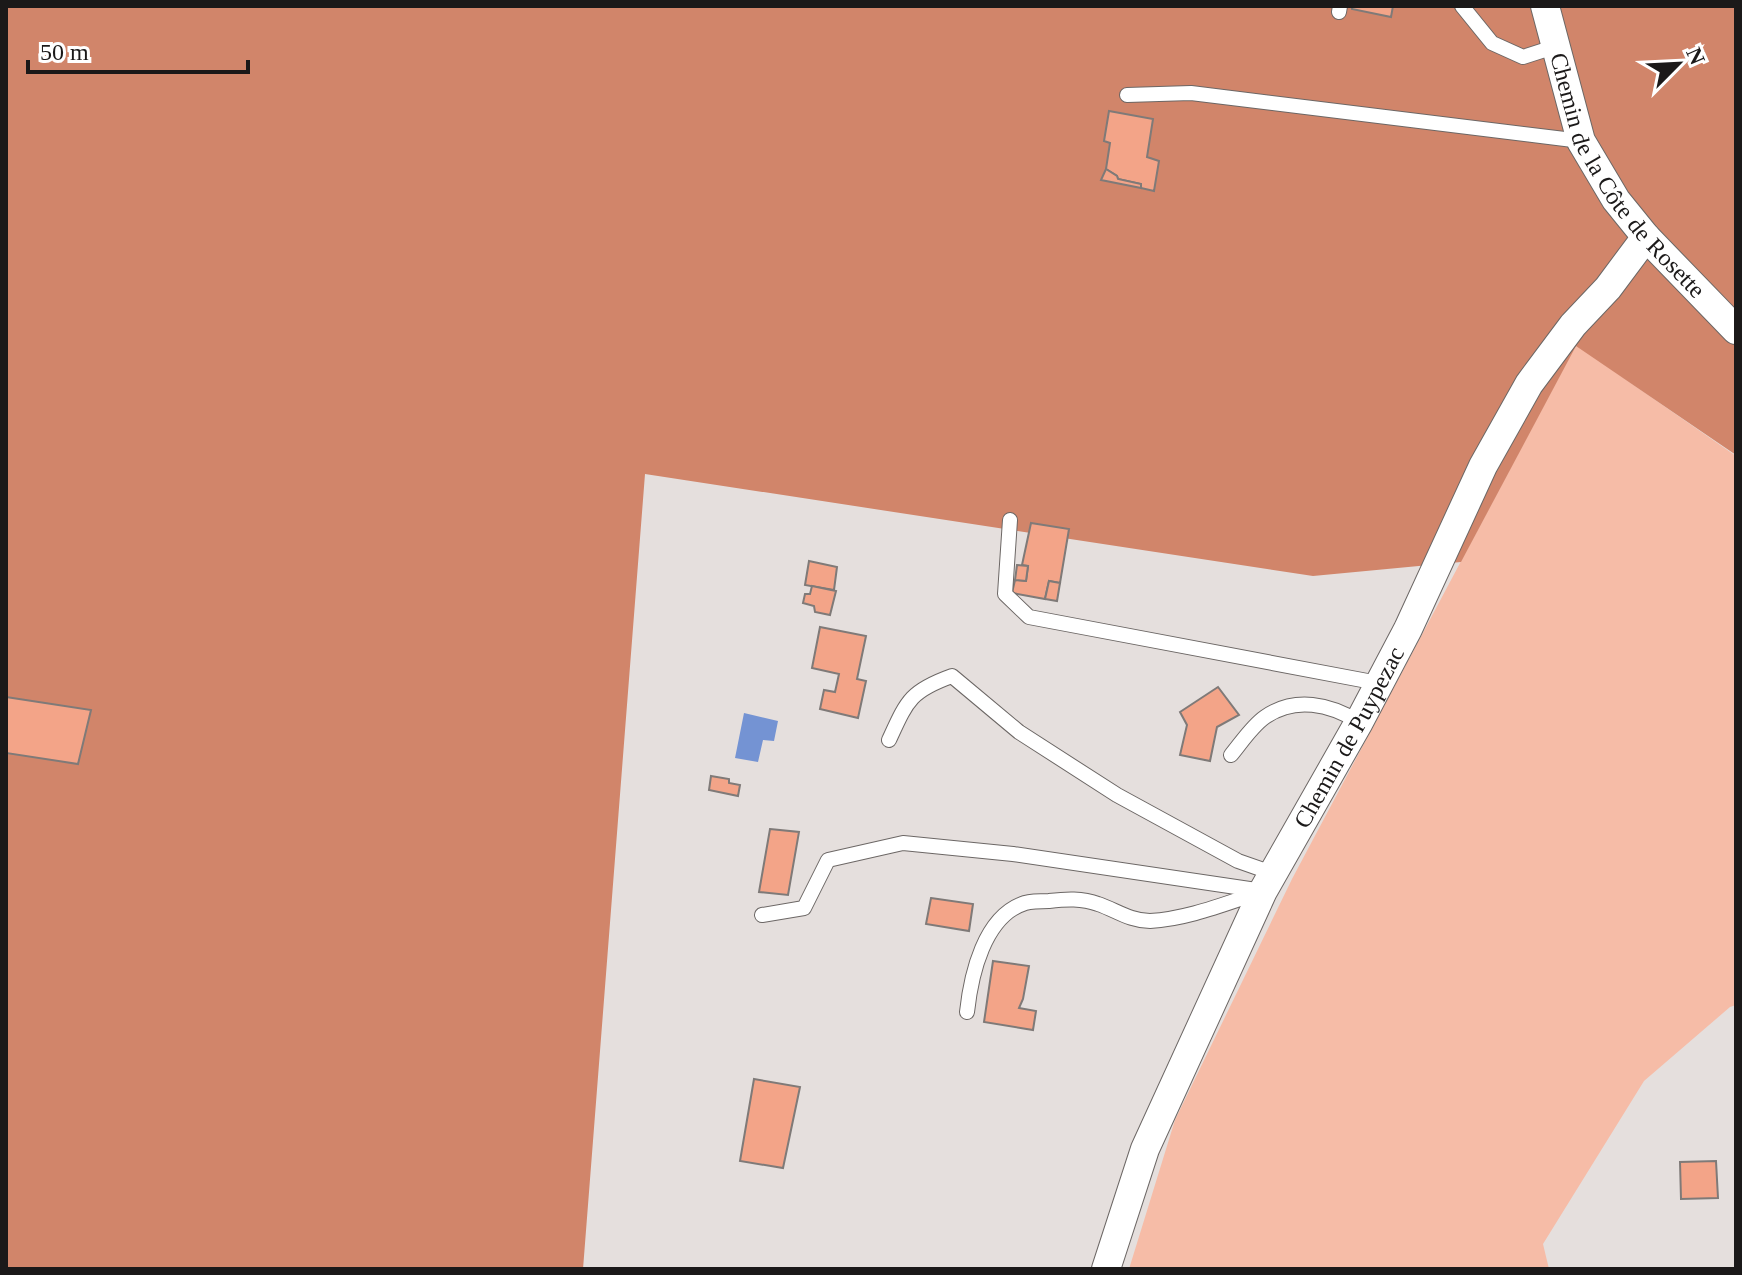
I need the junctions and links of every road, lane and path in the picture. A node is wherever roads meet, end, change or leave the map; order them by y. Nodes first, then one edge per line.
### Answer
1 (1462, 6) edge
2 (1545, 6) edge
3 (1554, 47) junction
4 (1127, 95) dead end
5 (1581, 141) junction
6 (1646, 237) junction
7 (1736, 330) edge
8 (1010, 520) dead end
9 (1378, 683) junction
10 (1359, 722) junction
11 (889, 740) dead end
12 (1231, 755) dead end
13 (1268, 882) junction
14 (762, 915) dead end
15 (967, 1012) dead end
16 (1106, 1269) edge

1 - 3 lane
2 - 3 street, Chemin de la Côte de Rosette
3 - 5 street, Chemin de la Côte de Rosette
4 - 5 lane
5 - 6 street, Chemin de la Côte de Rosette
6 - 7 street, Chemin de la Côte de Rosette
6 - 9 street, Chemin de Puypezac
8 - 9 lane
9 - 10 street, Chemin de Puypezac
10 - 12 lane
10 - 13 street, Chemin de Puypezac
11 - 13 lane
13 - 14 lane
13 - 15 lane
13 - 16 street, Chemin de Puypezac

